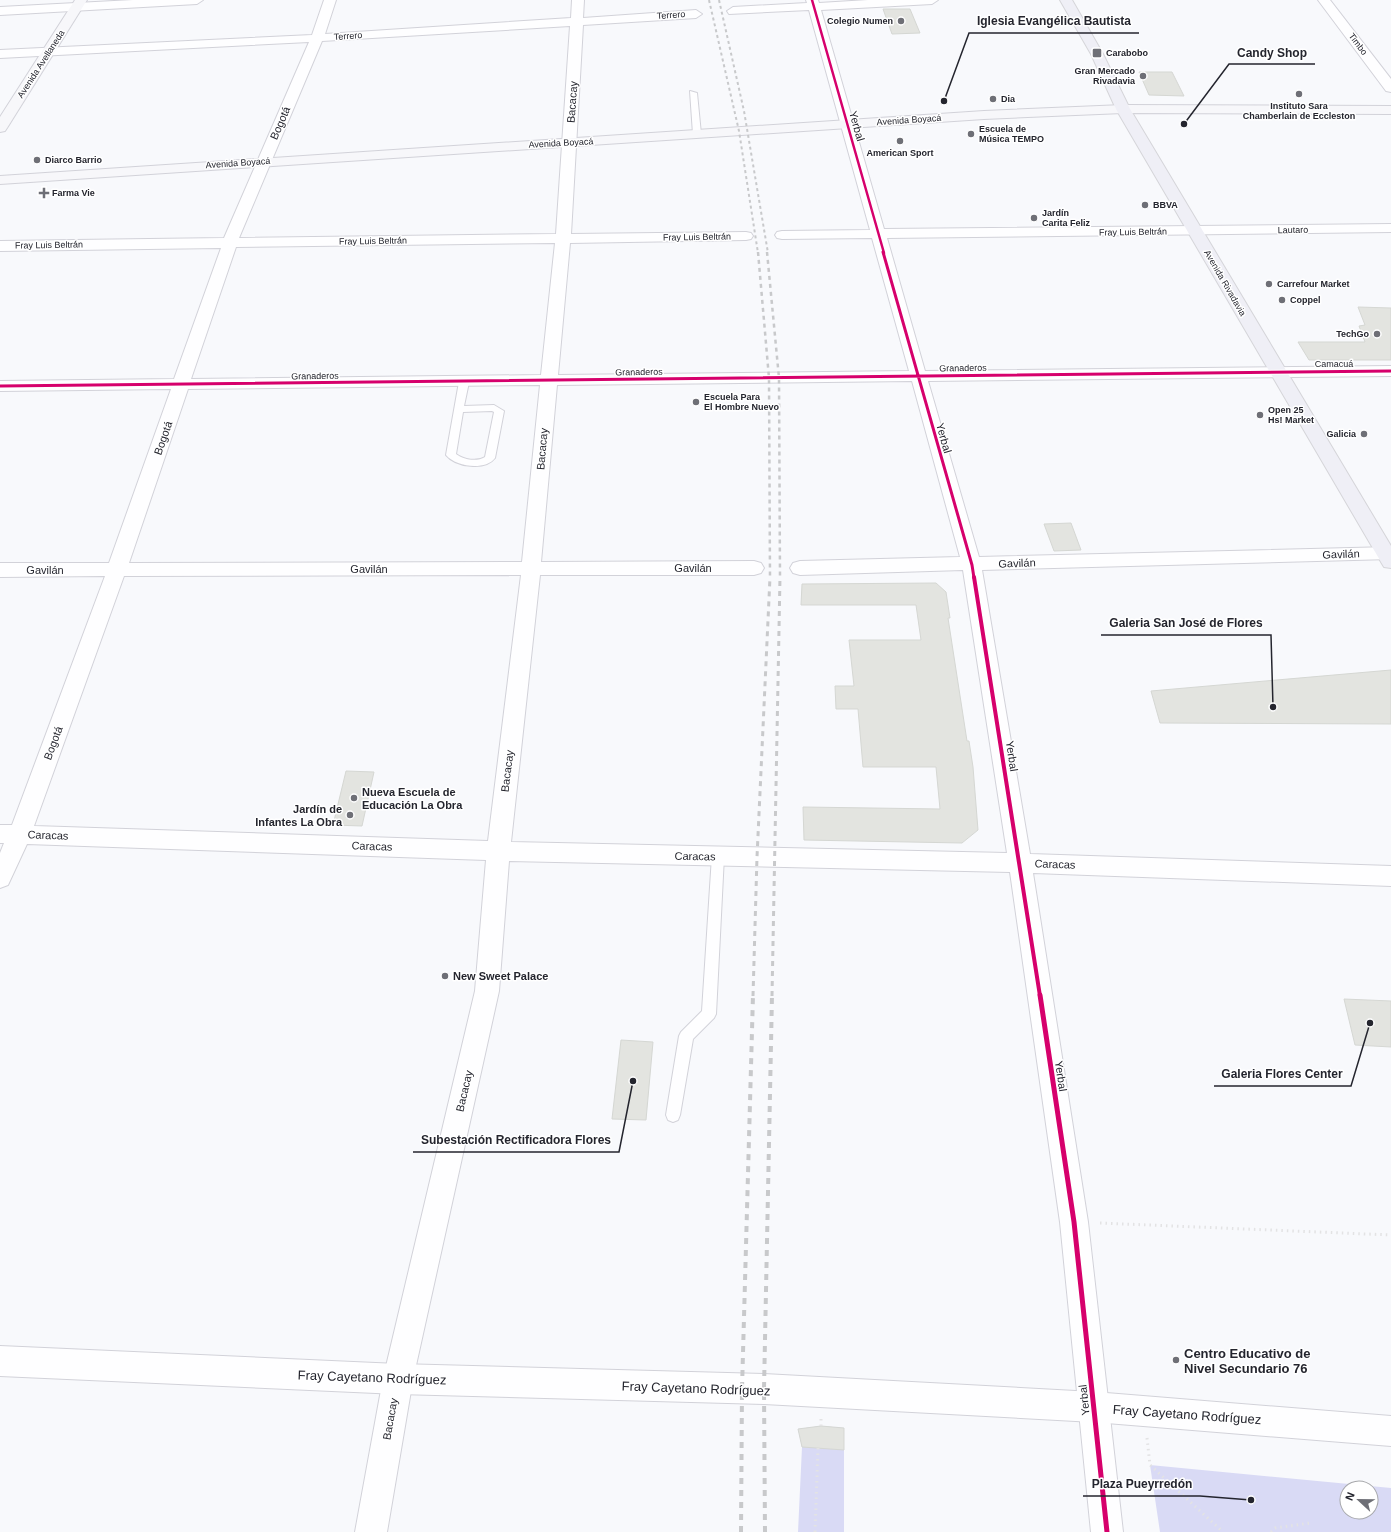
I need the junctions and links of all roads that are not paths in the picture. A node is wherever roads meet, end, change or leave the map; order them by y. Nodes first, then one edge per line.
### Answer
1 (197, 0) edge
2 (330, 0) edge
3 (578, 0) edge
4 (932, 0) edge
5 (1066, 0) edge
6 (1324, 0) edge
7 (80, 3) edge
8 (813, 4) edge
9 (0, 10) edge
10 (733, 11) dead end
11 (696, 14) dead end
12 (578, 21) junction
13 (317, 38) junction
14 (49, 51) junction
15 (0, 54) edge
16 (1391, 88) edge
17 (693, 93) dead end
18 (1123, 109) junction
19 (1391, 110) edge
20 (847, 124) junction
21 (0, 128) edge
22 (698, 134) junction
23 (570, 143) junction
24 (264, 161) junction
25 (0, 180) edge
26 (1391, 228) edge
27 (1195, 231) junction
28 (782, 235) dead end
29 (879, 235) junction
30 (746, 236) dead end
31 (563, 238) junction
32 (230, 242) junction
33 (0, 246) edge
34 (1391, 371) edge
35 (1278, 372) junction
36 (917, 377) junction
37 (548, 381) junction
38 (464, 382) junction
39 (181, 385) junction
40 (0, 386) edge
41 (459, 409) junction
42 (1389, 556) edge
43 (972, 565) junction
44 (754, 568) dead end
45 (800, 568) dead end
46 (117, 569) junction
47 (531, 569) junction
48 (0, 570) edge
49 (10, 834) edge
50 (498, 851) junction
51 (718, 856) junction
52 (1020, 863) junction
53 (1391, 876) edge
54 (0, 878) edge
55 (673, 1115) dead end
56 (0, 1361) edge
57 (398, 1379) junction
58 (1094, 1407) junction
59 (1391, 1432) edge
60 (371, 1532) edge
61 (1107, 1532) edge

1 - 7 street
2 - 13 street, Bogotá
3 - 12 street, Bacacay
4 - 8 street
5 - 18 main road, Avenida Rivadavia
6 - 16 street, Timbo
7 - 9 street
7 - 14 main road, Avenida Avellaneda
8 - 10 street
8 - 20 street, Yerbal
11 - 12 street, Terrero
12 - 13 street, Terrero
12 - 23 street, Bacacay
13 - 14 street, Terrero
13 - 24 street, Bogotá
14 - 15 street, Terrero
14 - 21 main road, Avenida Avellaneda
17 - 22 lane
18 - 19 main road, Avenida Boyacá
18 - 20 main road, Avenida Boyacá
18 - 27 main road, Avenida Rivadavia
20 - 22 main road, Avenida Boyacá
20 - 29 street, Yerbal
22 - 23 main road, Avenida Boyacá
23 - 24 main road, Avenida Boyacá
23 - 31 street, Bacacay
24 - 25 main road, Avenida Boyacá
24 - 32 street, Bogotá
26 - 27 street, Lautaro
27 - 29 street, Fray Luis Beltrán
27 - 35 main road, Avenida Rivadavia
28 - 29 street, Fray Luis Beltrán
29 - 36 street, Yerbal
30 - 31 street, Fray Luis Beltrán
31 - 32 street, Fray Luis Beltrán
31 - 37 street, Bacacay
32 - 33 street, Fray Luis Beltrán
32 - 39 street, Bogotá
34 - 35 street, Camacuá
35 - 36 street, Granaderos
35 - 42 main road, Avenida Rivadavia
36 - 37 street, Granaderos
36 - 43 street, Yerbal
37 - 38 street, Granaderos
37 - 47 street, Bacacay
38 - 39 street, Granaderos
38 - 41 lane
39 - 40 street, Granaderos
39 - 46 street, Bogotá
41 - 41 lane
42 - 43 street, Gavilán
43 - 45 street, Gavilán
43 - 52 street, Yerbal
44 - 47 street, Gavilán
46 - 47 street, Gavilán
46 - 48 street, Gavilán
46 - 49 street, Bogotá
47 - 50 street, Bacacay
49 - 50 street, Caracas
49 - 54 street, Bogotá
50 - 51 street, Caracas
50 - 57 street, Bacacay
51 - 52 street, Caracas
51 - 55 lane
52 - 53 street, Caracas
52 - 58 street, Yerbal
56 - 57 street, Fray Cayetano Rodríguez
57 - 58 street, Fray Cayetano Rodríguez
57 - 60 street, Bacacay
58 - 59 street, Fray Cayetano Rodríguez
58 - 61 street, Yerbal

